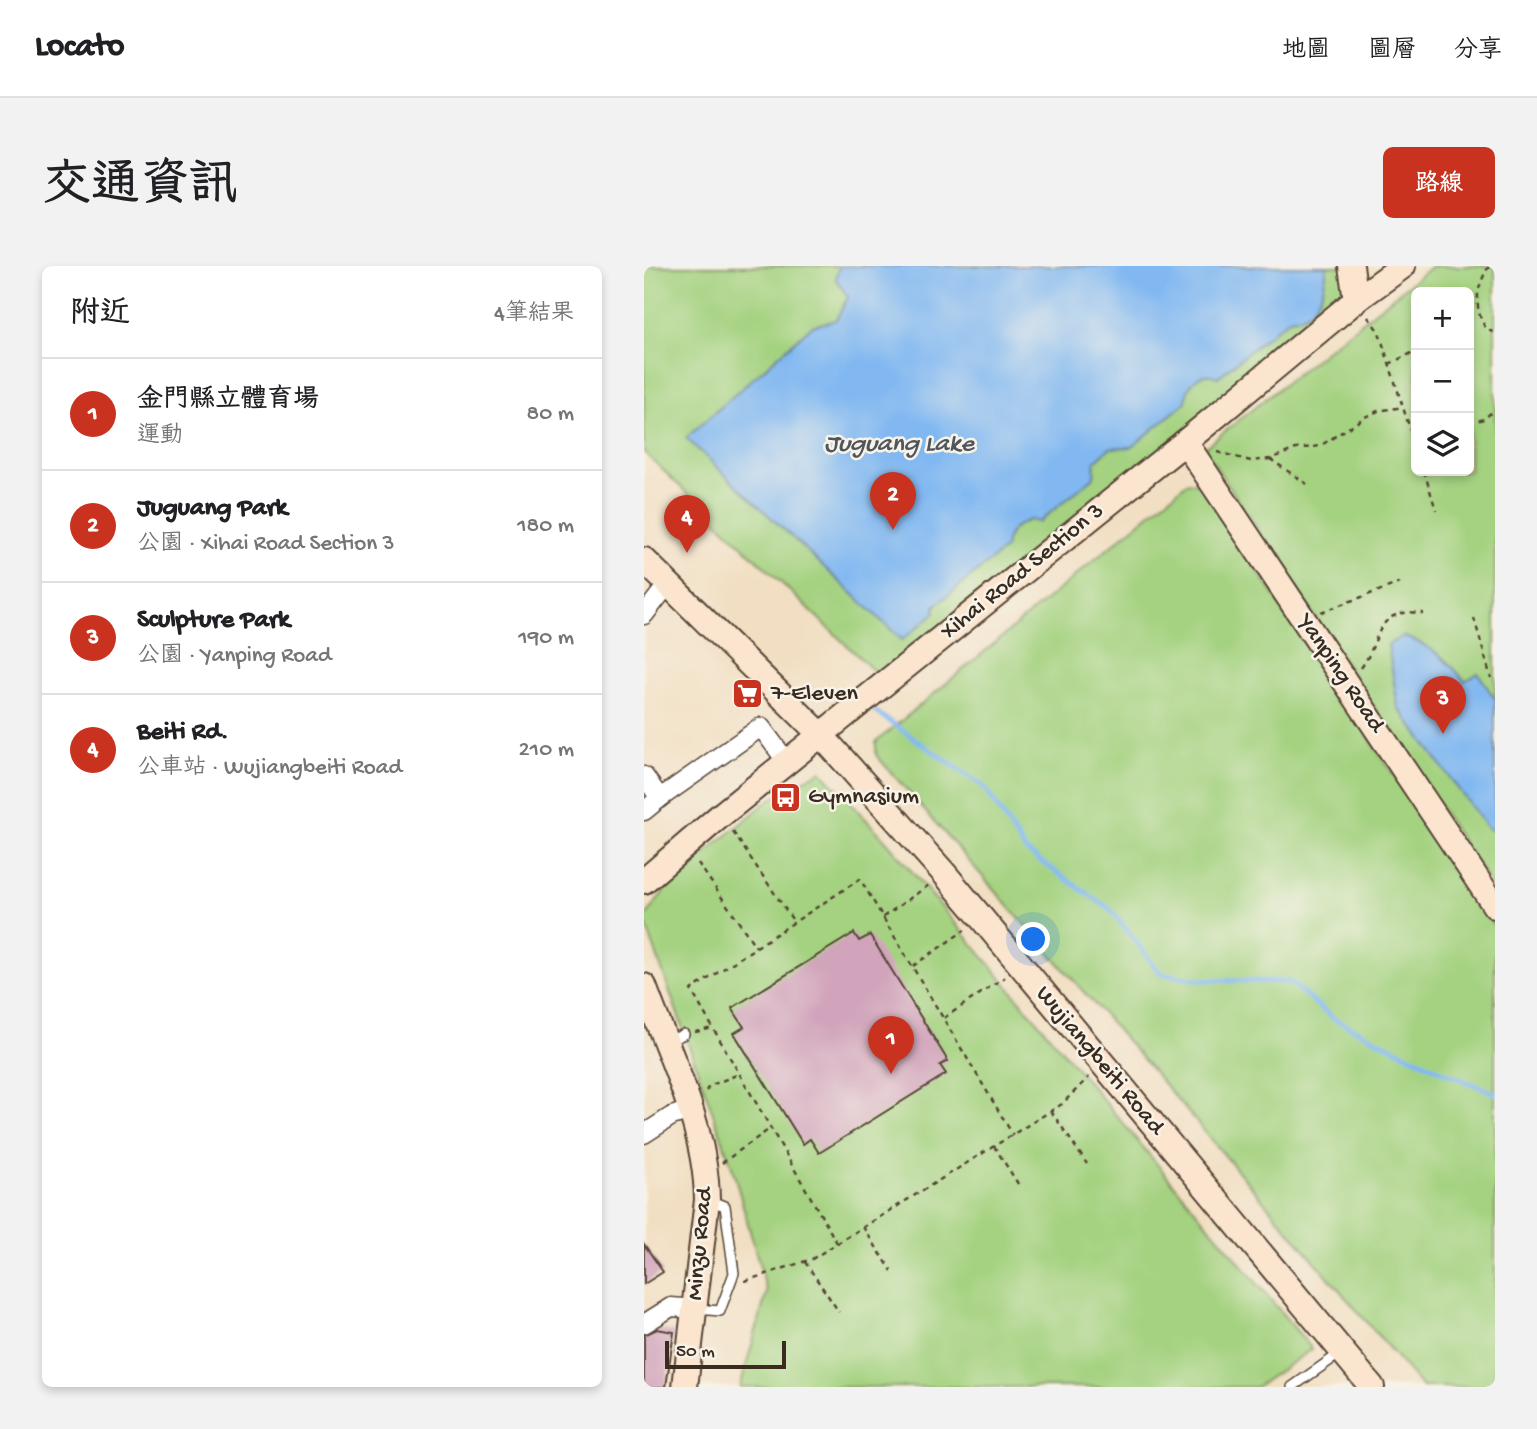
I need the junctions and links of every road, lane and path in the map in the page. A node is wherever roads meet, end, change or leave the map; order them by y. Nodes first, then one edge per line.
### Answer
1 (1352, 266) edge
2 (1403, 266) edge
3 (1489, 266) edge
4 (1356, 300) junction
5 (1476, 305) joint
6 (1495, 333) edge
7 (1411, 353) edge
8 (1389, 364) junction
9 (1403, 407) junction
10 (1495, 409) edge
11 (1474, 422) edge
12 (1411, 432) edge
13 (1185, 442) junction
14 (1216, 452) dead end
15 (1270, 459) junction
16 (1425, 476) edge
17 (1307, 484) dead end
18 (1436, 510) dead end
19 (644, 560) edge
20 (1400, 583) dead end
21 (668, 584) junction
22 (1423, 613) dead end
23 (644, 615) edge
24 (1303, 618) junction
25 (1474, 618) dead end
26 (1491, 678) dead end
27 (1348, 686) junction
28 (821, 735) junction
29 (787, 762) junction
30 (644, 776) edge
31 (660, 798) junction
32 (644, 811) edge
33 (721, 815) junction
34 (685, 845) junction
35 (647, 872) edge
36 (944, 873) junction
37 (1495, 906) edge
38 (883, 917) junction
39 (982, 919) junction
40 (794, 922) junction
41 (756, 947) junction
42 (1021, 966) junction
43 (913, 967) junction
44 (644, 986) edge
45 (944, 1018) junction
46 (713, 1028) junction
47 (674, 1038) junction
48 (1102, 1064) junction
49 (739, 1074) junction
50 (690, 1110) junction
51 (1051, 1111) junction
52 (771, 1128) junction
53 (644, 1134) edge
54 (1013, 1135) junction
55 (994, 1146) junction
56 (1087, 1164) dead end
57 (719, 1165) dead end
58 (1020, 1187) dead end
59 (707, 1200) junction
60 (863, 1227) junction
61 (837, 1243) junction
62 (805, 1262) junction
63 (892, 1271) dead end
64 (728, 1286) junction
65 (695, 1309) junction
66 (839, 1312) dead end
67 (644, 1324) edge
68 (1343, 1351) junction
69 (685, 1387) edge
70 (1292, 1387) edge
71 (1372, 1387) edge

1 - 4 street
2 - 4 street, Xihai Road Section 3
3 - 5 path
4 - 8 path
4 - 13 street, Xihai Road Section 3
5 - 6 path
7 - 8 path
8 - 9 path
9 - 12 path
9 - 15 path
10 - 11 path
13 - 24 street, Yanping Road
13 - 28 street, Xihai Road Section 3
14 - 15 path
15 - 17 path
16 - 18 path
19 - 21 street, Wujiangbeiti Road
20 - 24 path
21 - 23 street
21 - 28 street, Wujiangbeiti Road
22 - 27 path
24 - 27 street, Yanping Road
25 - 26 path
27 - 37 street, Yanping Road
28 - 29 street, Xihai Road Section 3
28 - 36 street, Wujiangbeiti Road
29 - 31 street
29 - 33 street, Xihai Road Section 3
30 - 31 street
31 - 32 street
33 - 34 street, Xihai Road Section 3
33 - 40 path
34 - 35 street, Xihai Road Section 3
34 - 41 path
36 - 38 path
36 - 39 street, Wujiangbeiti Road
38 - 40 path
38 - 43 path
39 - 42 street, Wujiangbeiti Road
39 - 43 path
40 - 41 path
41 - 46 path
42 - 45 path
42 - 48 street, Wujiangbeiti Road
43 - 45 path
44 - 47 street, Minzu Road
45 - 54 path
46 - 47 path
46 - 49 path
47 - 50 street, Minzu Road
48 - 51 path
48 - 68 street, Wujiangbeiti Road
49 - 50 path
49 - 52 path
50 - 53 street
50 - 59 street, Minzu Road
51 - 54 path
51 - 56 path
52 - 57 path
52 - 61 path
54 - 55 path
55 - 58 path
55 - 60 path
59 - 64 lane
59 - 65 street, Minzu Road
60 - 61 path
60 - 63 path
61 - 62 path
62 - 64 path
62 - 66 path
64 - 65 lane
65 - 67 street
65 - 69 street, Minzu Road
68 - 70 lane
68 - 71 street, Wujiangbeiti Road

